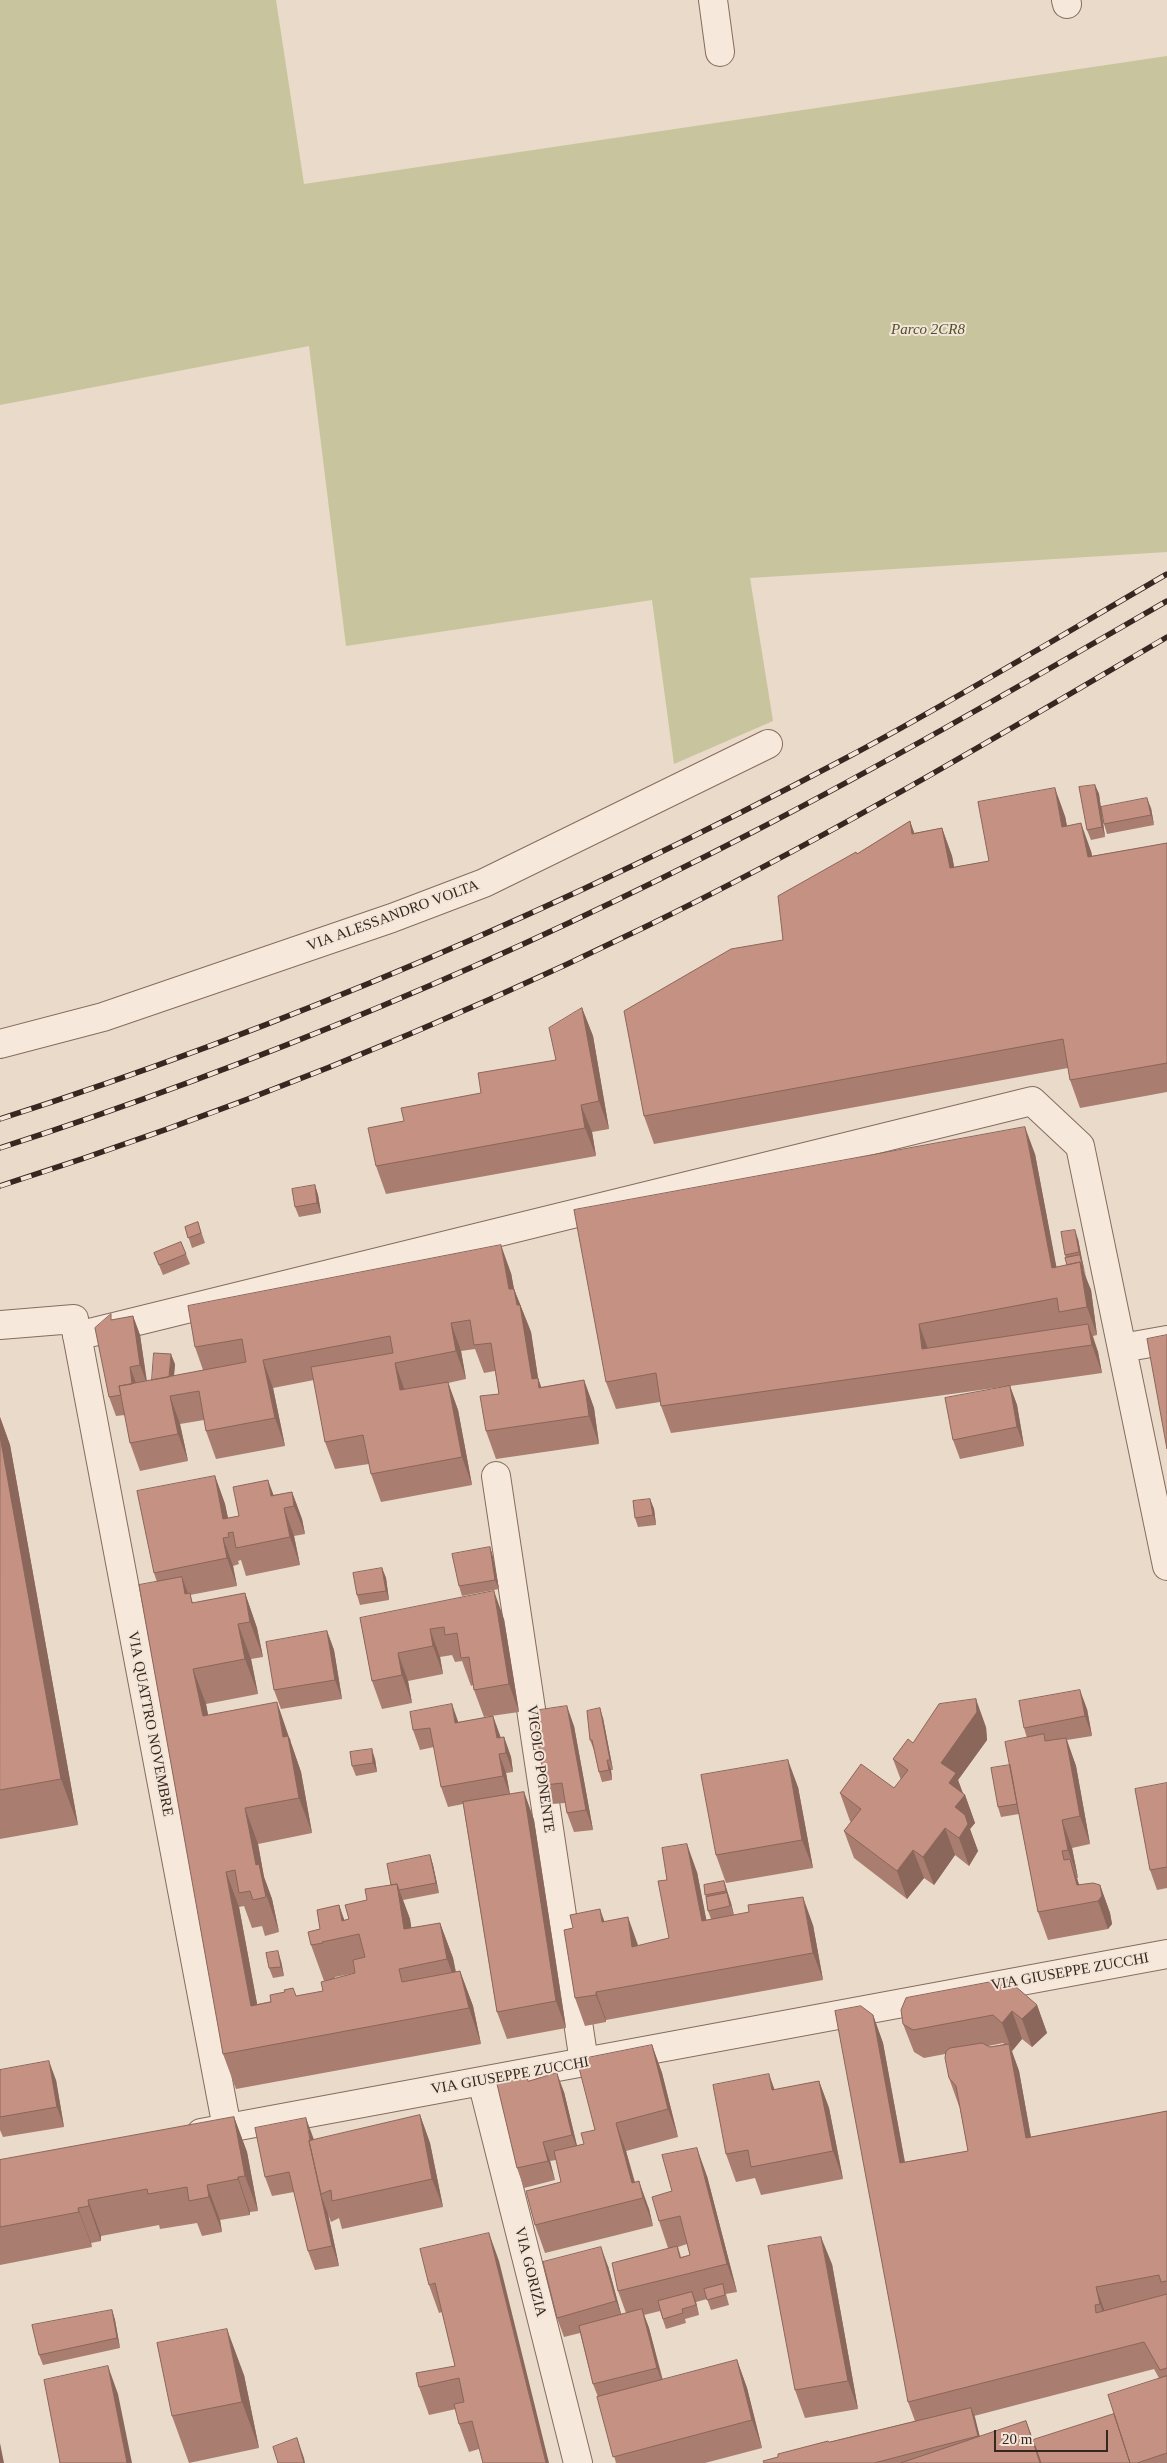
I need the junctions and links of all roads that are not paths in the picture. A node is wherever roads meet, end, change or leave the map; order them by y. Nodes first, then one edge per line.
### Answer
1 (713, 0) edge
2 (720, 52) dead end
3 (768, 744) dead end
4 (0, 1044) edge
5 (0, 1325) edge
6 (76, 1327) junction
7 (1167, 1340) edge
8 (1122, 1348) junction
9 (496, 1476) dead end
10 (1167, 1566) edge
11 (1167, 1954) edge
12 (584, 2062) junction
13 (482, 2081) junction
14 (227, 2128) junction
15 (179, 2137) edge
16 (578, 2463) edge

1 - 2 street
3 - 4 street, VIA ALESSANDRO VOLTA
5 - 6 street
6 - 8 street
6 - 14 street, VIA QUATTRO NOVEMBRE
7 - 8 street
8 - 10 street
9 - 12 street, VICOLO PONENTE
11 - 12 street, VIA GIUSEPPE ZUCCHI
12 - 13 street, VIA GIUSEPPE ZUCCHI
13 - 14 street, VIA GIUSEPPE ZUCCHI
13 - 16 street, VIA GORIZIA
14 - 15 street, VIA GIUSEPPE ZUCCHI

